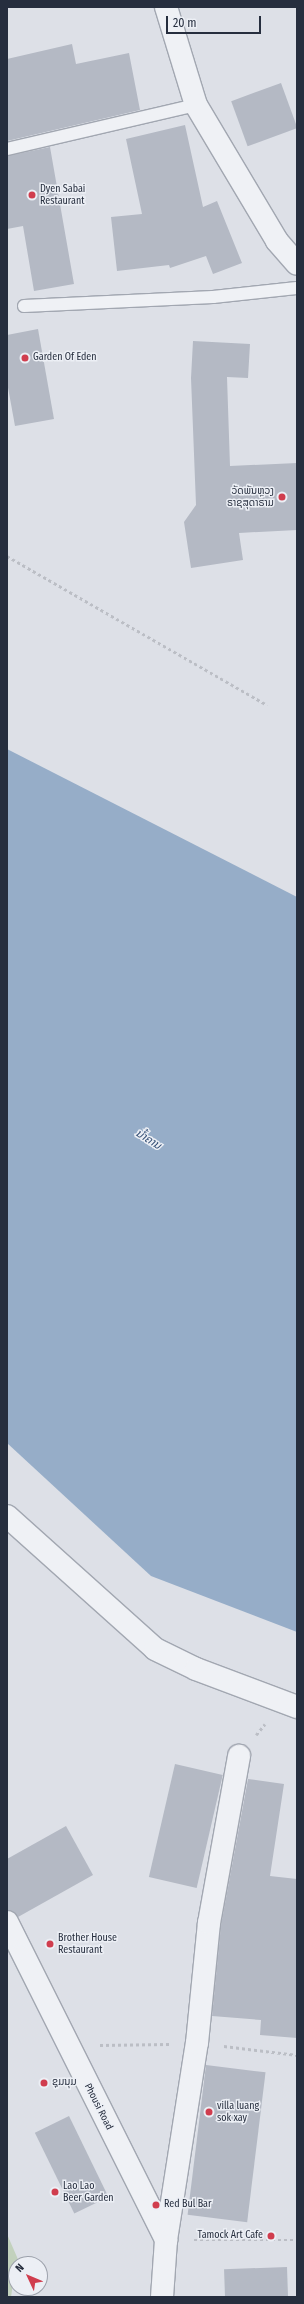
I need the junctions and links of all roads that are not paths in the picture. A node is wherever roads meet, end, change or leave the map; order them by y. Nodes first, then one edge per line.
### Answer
1 (166, 7) edge
2 (196, 105) junction
3 (7, 149) edge
4 (297, 264) edge
5 (297, 288) edge
6 (24, 306) dead end
7 (7, 1516) edge
8 (297, 1707) edge
9 (239, 1756) dead end
10 (7, 1922) edge
11 (166, 2240) junction
12 (162, 2297) edge

1 - 2 street
2 - 3 lane
2 - 4 street
5 - 6 lane
7 - 8 street
9 - 11 street
10 - 11 street, Phousi Road
11 - 12 street

